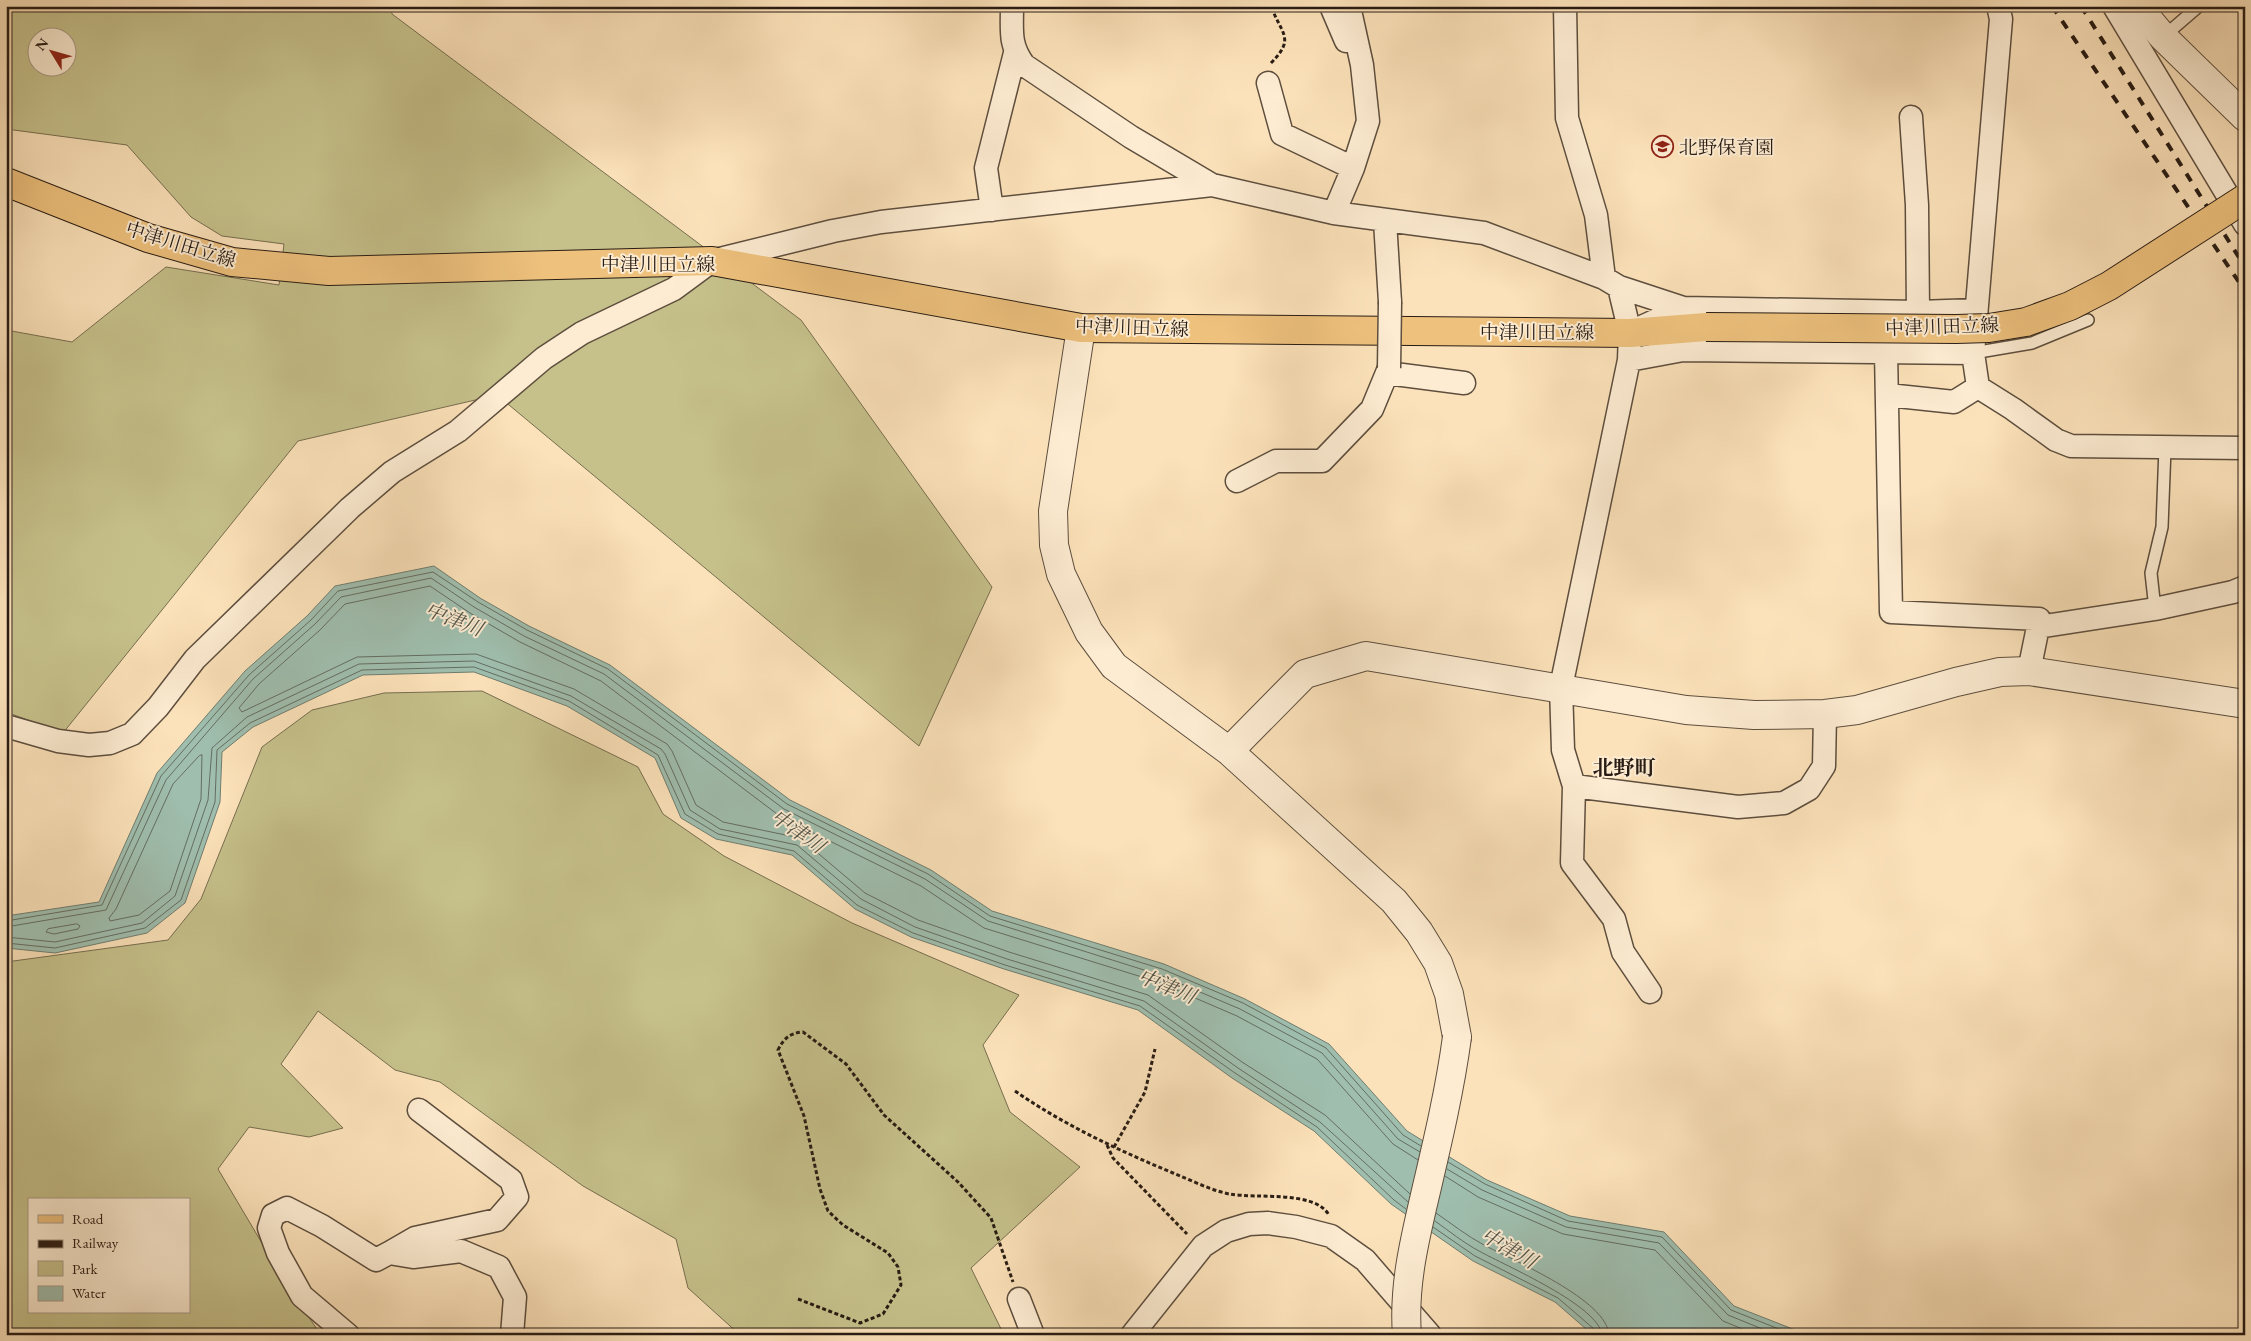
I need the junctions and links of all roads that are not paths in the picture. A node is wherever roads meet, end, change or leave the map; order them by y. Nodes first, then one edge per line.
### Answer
1 (1012, 6) edge
2 (1331, 6) edge
3 (1349, 6) edge
4 (1566, 6) edge
5 (1998, 6) edge
6 (2114, 6) edge
7 (2137, 6) edge
8 (2199, 6) edge
9 (2163, 37) junction
10 (1015, 53) junction
11 (1362, 64) junction
12 (1268, 83) road end
13 (1911, 117) dead end
14 (2245, 117) edge
15 (1353, 168) junction
16 (6, 182) edge
17 (1212, 185) junction
18 (2245, 199) edge
19 (992, 210) junction
20 (1334, 213) junction
21 (1385, 221) junction
22 (2245, 224) edge
23 (712, 261) junction
24 (1611, 283) junction
25 (1683, 308) junction
26 (1976, 310) junction
27 (1918, 312) junction
28 (2088, 320) dead end
29 (1081, 328) junction
30 (1630, 333) junction
31 (1886, 352) junction
32 (1973, 353) junction
33 (1629, 360) junction
34 (1388, 370) junction
35 (1464, 383) dead end
36 (1978, 387) junction
37 (1888, 395) junction
38 (2165, 448) junction
39 (2245, 448) edge
40 (1237, 481) dead end
41 (2245, 587) edge
42 (2155, 610) junction
43 (2038, 627) junction
44 (2029, 671) junction
45 (1561, 688) junction
46 (2245, 704) edge
47 (1825, 714) junction
48 (6, 726) edge
49 (1229, 751) junction
50 (1574, 786) junction
51 (1650, 992) dead end
52 (419, 1110) dead end
53 (389, 1253) junction
54 (1019, 1299) road end
55 (348, 1335) edge
56 (512, 1335) edge
57 (1033, 1335) edge
58 (1132, 1335) edge
59 (1407, 1335) edge
60 (1430, 1335) edge

1 - 10 street
2 - 11 street
3 - 11 street
4 - 24 street
5 - 26 street
6 - 22 street
7 - 9 street
8 - 9 lane
9 - 14 street
10 - 17 street
10 - 19 street
11 - 15 street
12 - 15 street
13 - 27 street
15 - 20 street
16 - 23 main road, 中津川田立線
17 - 19 street
17 - 20 street
18 - 30 main road, 中津川田立線, bridge
19 - 23 street
20 - 21 street
21 - 24 street
21 - 34 street, bridge
23 - 29 main road, 中津川田立線
23 - 48 street
24 - 25 street
24 - 30 street
25 - 27 street
25 - 30 street
26 - 27 street
26 - 32 street
28 - 32 lane
29 - 30 main road, 中津川田立線
29 - 49 street
30 - 33 street
31 - 32 street
31 - 33 street
31 - 37 street
32 - 36 street
33 - 45 street
34 - 35 street
34 - 40 street
36 - 37 street
36 - 38 street
37 - 43 street
38 - 39 street
38 - 42 lane
41 - 42 street
42 - 43 street
43 - 44 street
44 - 46 street
44 - 47 street
45 - 47 street
45 - 49 street
45 - 50 street
47 - 50 street
49 - 59 street, bridge
50 - 51 street
52 - 53 street
53 - 55 street
53 - 56 street
54 - 57 street
58 - 60 street

